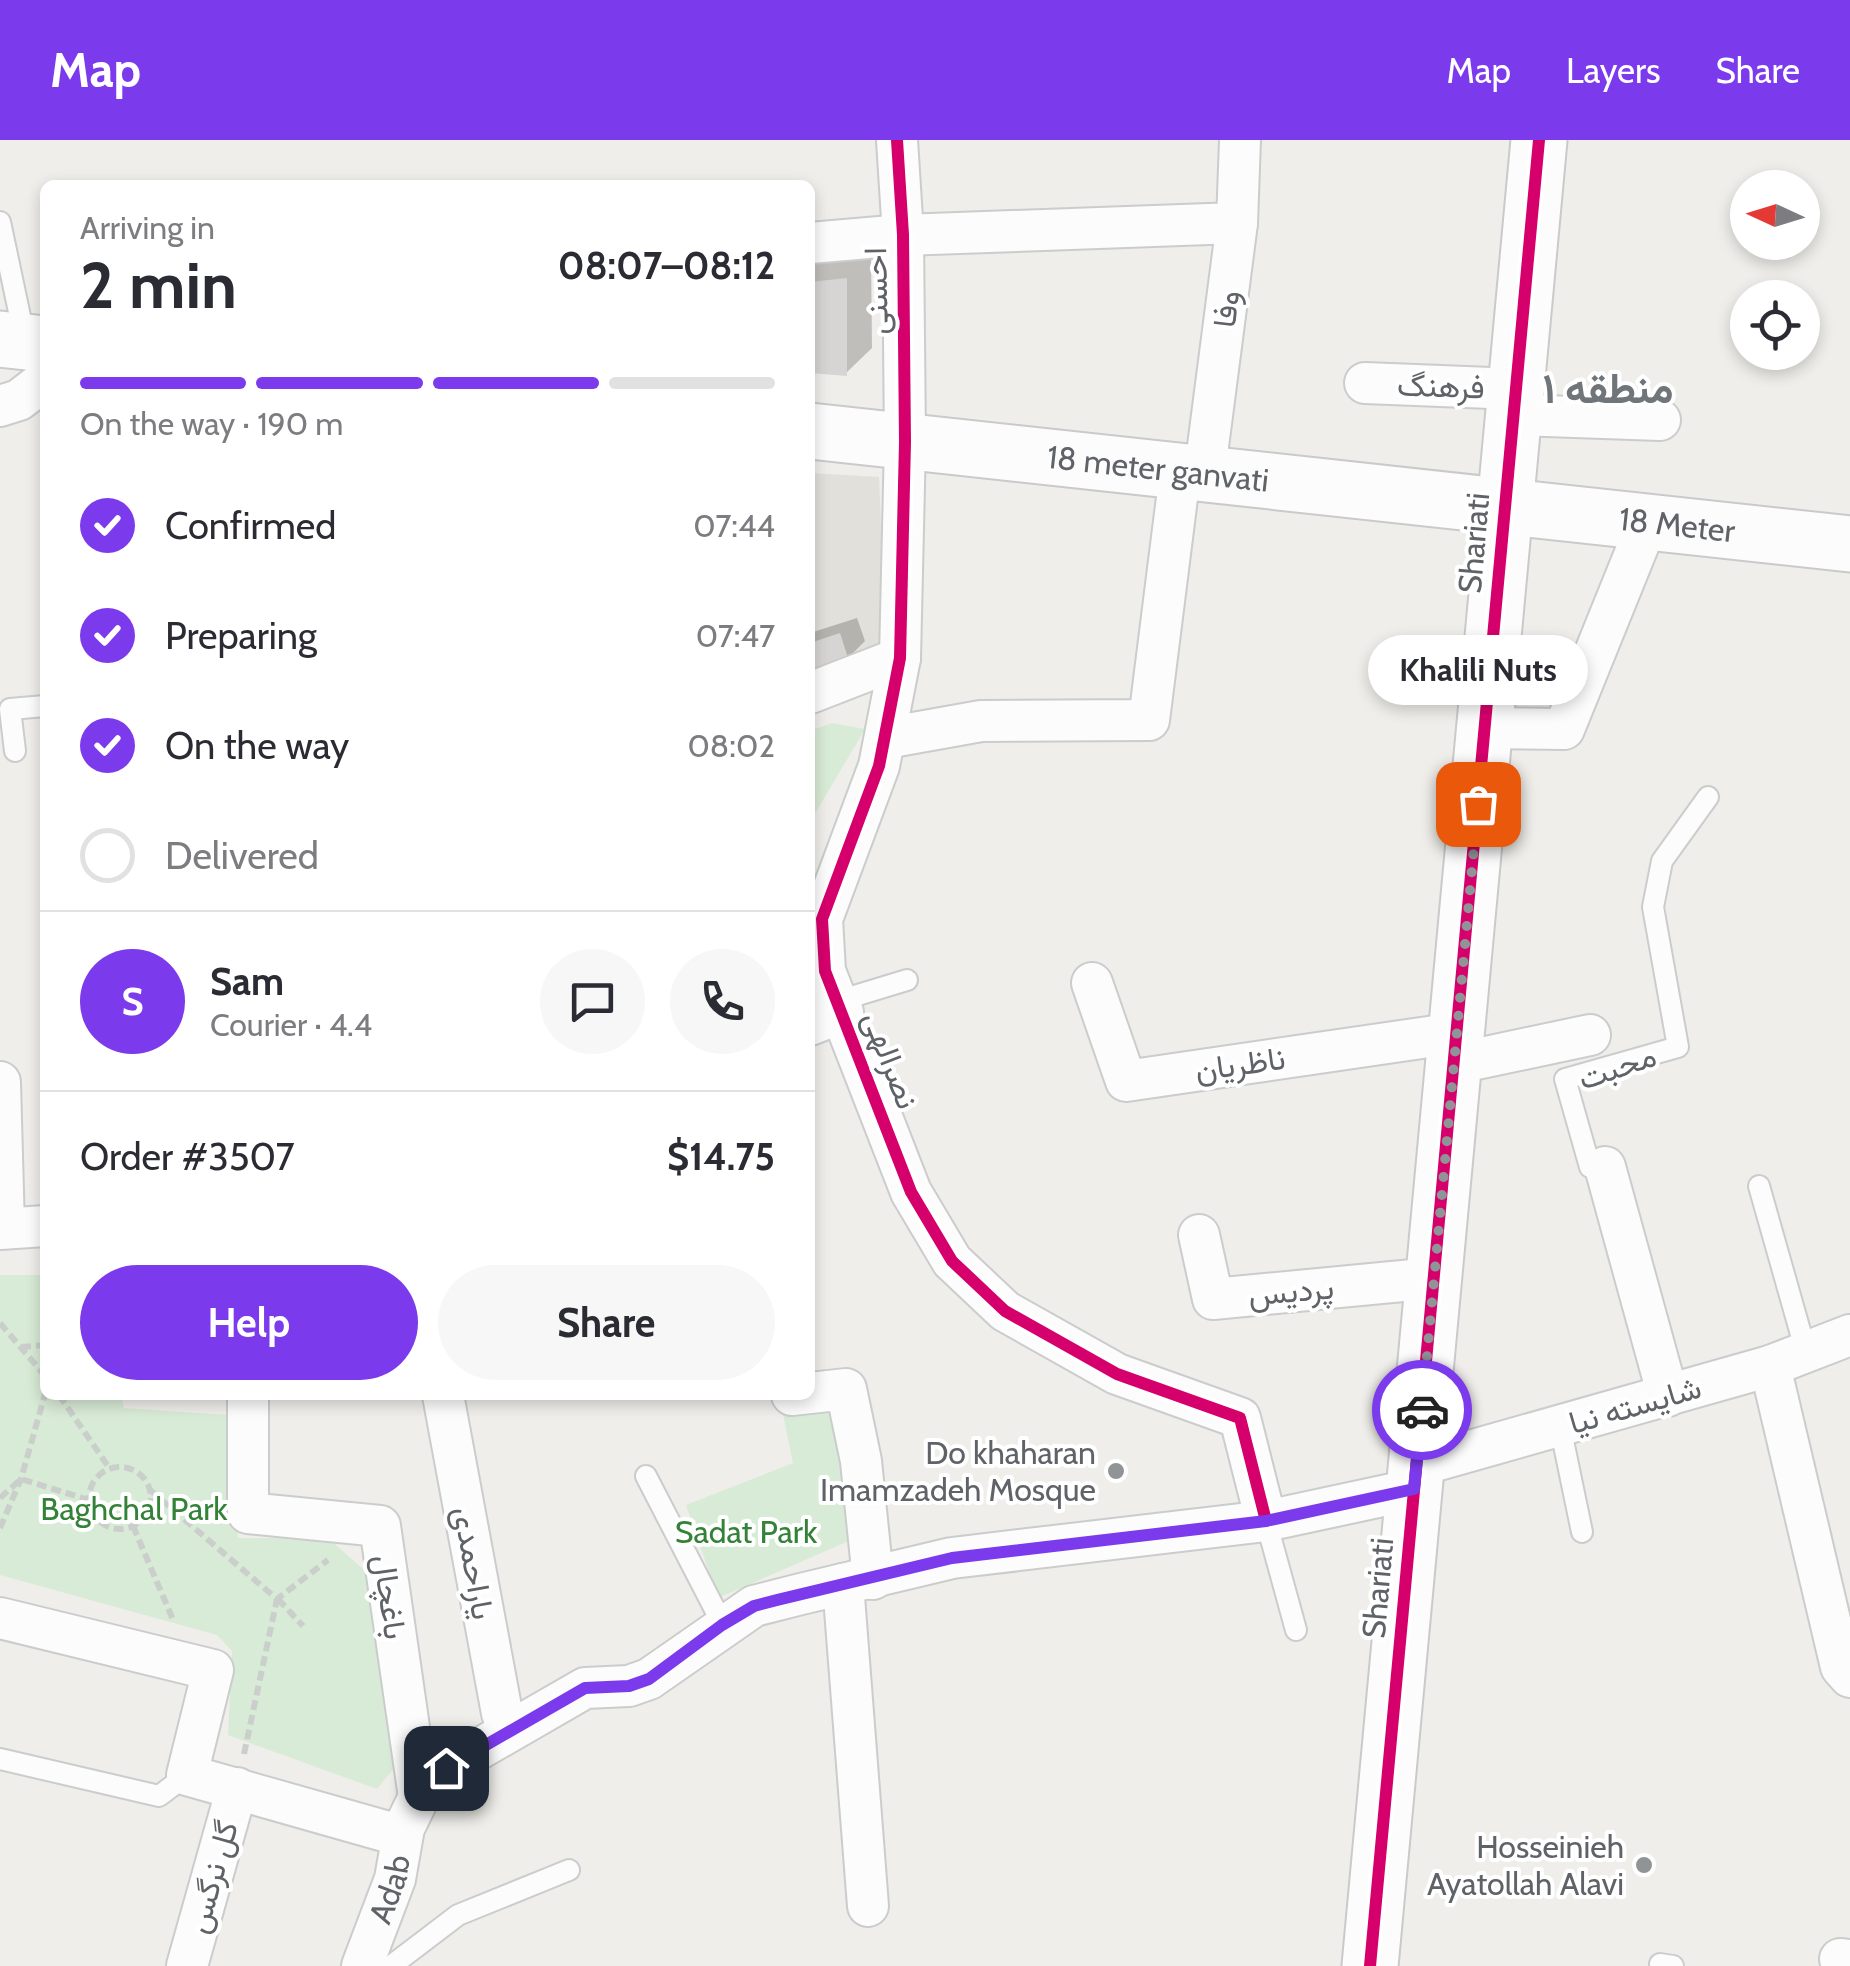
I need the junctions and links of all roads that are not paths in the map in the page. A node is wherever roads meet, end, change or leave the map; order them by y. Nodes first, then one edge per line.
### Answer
1 (897, 140) edge
2 (1240, 140) edge
3 (1539, 140) edge
4 (0, 222) edge
5 (1237, 223) junction
6 (903, 235) junction
7 (815, 243) edge
8 (29, 351) edge
9 (1365, 383) dead end
10 (1515, 402) junction
11 (0, 406) edge
12 (1660, 420) dead end
13 (815, 432) edge
14 (905, 442) junction
15 (1192, 475) junction
16 (1504, 510) junction
17 (1647, 524) junction
18 (1850, 544) edge
19 (900, 658) junction
20 (815, 691) edge
21 (40, 706) edge
22 (1484, 728) junction
23 (886, 738) junction
24 (15, 750) dead end
25 (1708, 797) dead end
26 (908, 980) dead end
27 (1092, 983) dead end
28 (830, 1013) edge
29 (1590, 1036) dead end
30 (1455, 1049) junction
31 (0, 1082) edge
32 (1605, 1166) joint
33 (1759, 1186) dead end
34 (40, 1226) edge
35 (2, 1228) edge
36 (1199, 1235) dead end
37 (1434, 1278) junction
38 (1850, 1336) edge
39 (1788, 1359) junction
40 (815, 1392) edge
41 (1668, 1396) junction
42 (248, 1400) edge
43 (444, 1400) edge
44 (1560, 1426) junction
45 (646, 1476) dead end
46 (1416, 1478) junction
47 (1266, 1521) junction
48 (1582, 1532) dead end
49 (858, 1581) junction
50 (0, 1618) edge
51 (722, 1625) junction
52 (1296, 1630) dead end
53 (1850, 1677) edge
54 (508, 1729) junction
55 (0, 1758) edge
56 (188, 1774) junction
57 (237, 1788) junction
58 (419, 1797) junction
59 (402, 1836) junction
60 (569, 1870) dead end
61 (868, 1906) dead end
62 (187, 1966) edge
63 (362, 1966) edge
64 (391, 1966) edge
65 (1370, 1966) edge

1 - 6 street, احسنی
2 - 5 street, وفا
3 - 10 street, Shariati
4 - 8 lane
5 - 6 street
5 - 15 street, وفا
6 - 7 street
6 - 14 street, احسنی
8 - 11 street
9 - 10 street, فرهنگ
10 - 12 street, فرهنگ
10 - 16 street, Shariati
13 - 14 street, 18 meter ganvati
14 - 15 street, 18 meter ganvati
14 - 19 street, نصرالهی
15 - 16 street, 18 meter ganvati
15 - 23 street, وفا
16 - 17 street, 18 Meter
16 - 22 street, Shariati
17 - 18 street, 18 Meter
17 - 22 street
19 - 20 street
19 - 23 street, نصرالهی
21 - 24 lane
22 - 30 street, Shariati
23 - 28 street, نصرالهی
25 - 32 lane, محبت
26 - 28 lane
27 - 30 street, ناظریان
28 - 47 street, نصرالهی
29 - 30 street, محبت
30 - 37 street, Shariati
31 - 35 street
32 - 41 street, محبت
33 - 39 lane
34 - 35 street
36 - 37 street, پردیس
37 - 46 street, Shariati
38 - 39 street, شایسته نیا
39 - 41 street, شایسته نیا
39 - 53 street
40 - 49 street
41 - 44 street, شایسته نیا
42 - 58 street, باغچال
43 - 54 street, یاراحمدی
44 - 46 street, شایسته نیا
44 - 48 lane
45 - 51 lane
46 - 47 street, Adab
46 - 65 street, Shariati
47 - 49 street, Adab
47 - 52 lane
49 - 51 street, Adab
49 - 61 street
50 - 56 street
51 - 54 street, Adab
54 - 58 street, Adab
55 - 56 lane
56 - 57 street
57 - 59 street
57 - 62 street, گل نرگس
58 - 59 street, Adab
59 - 63 street, Adab
60 - 64 lane

